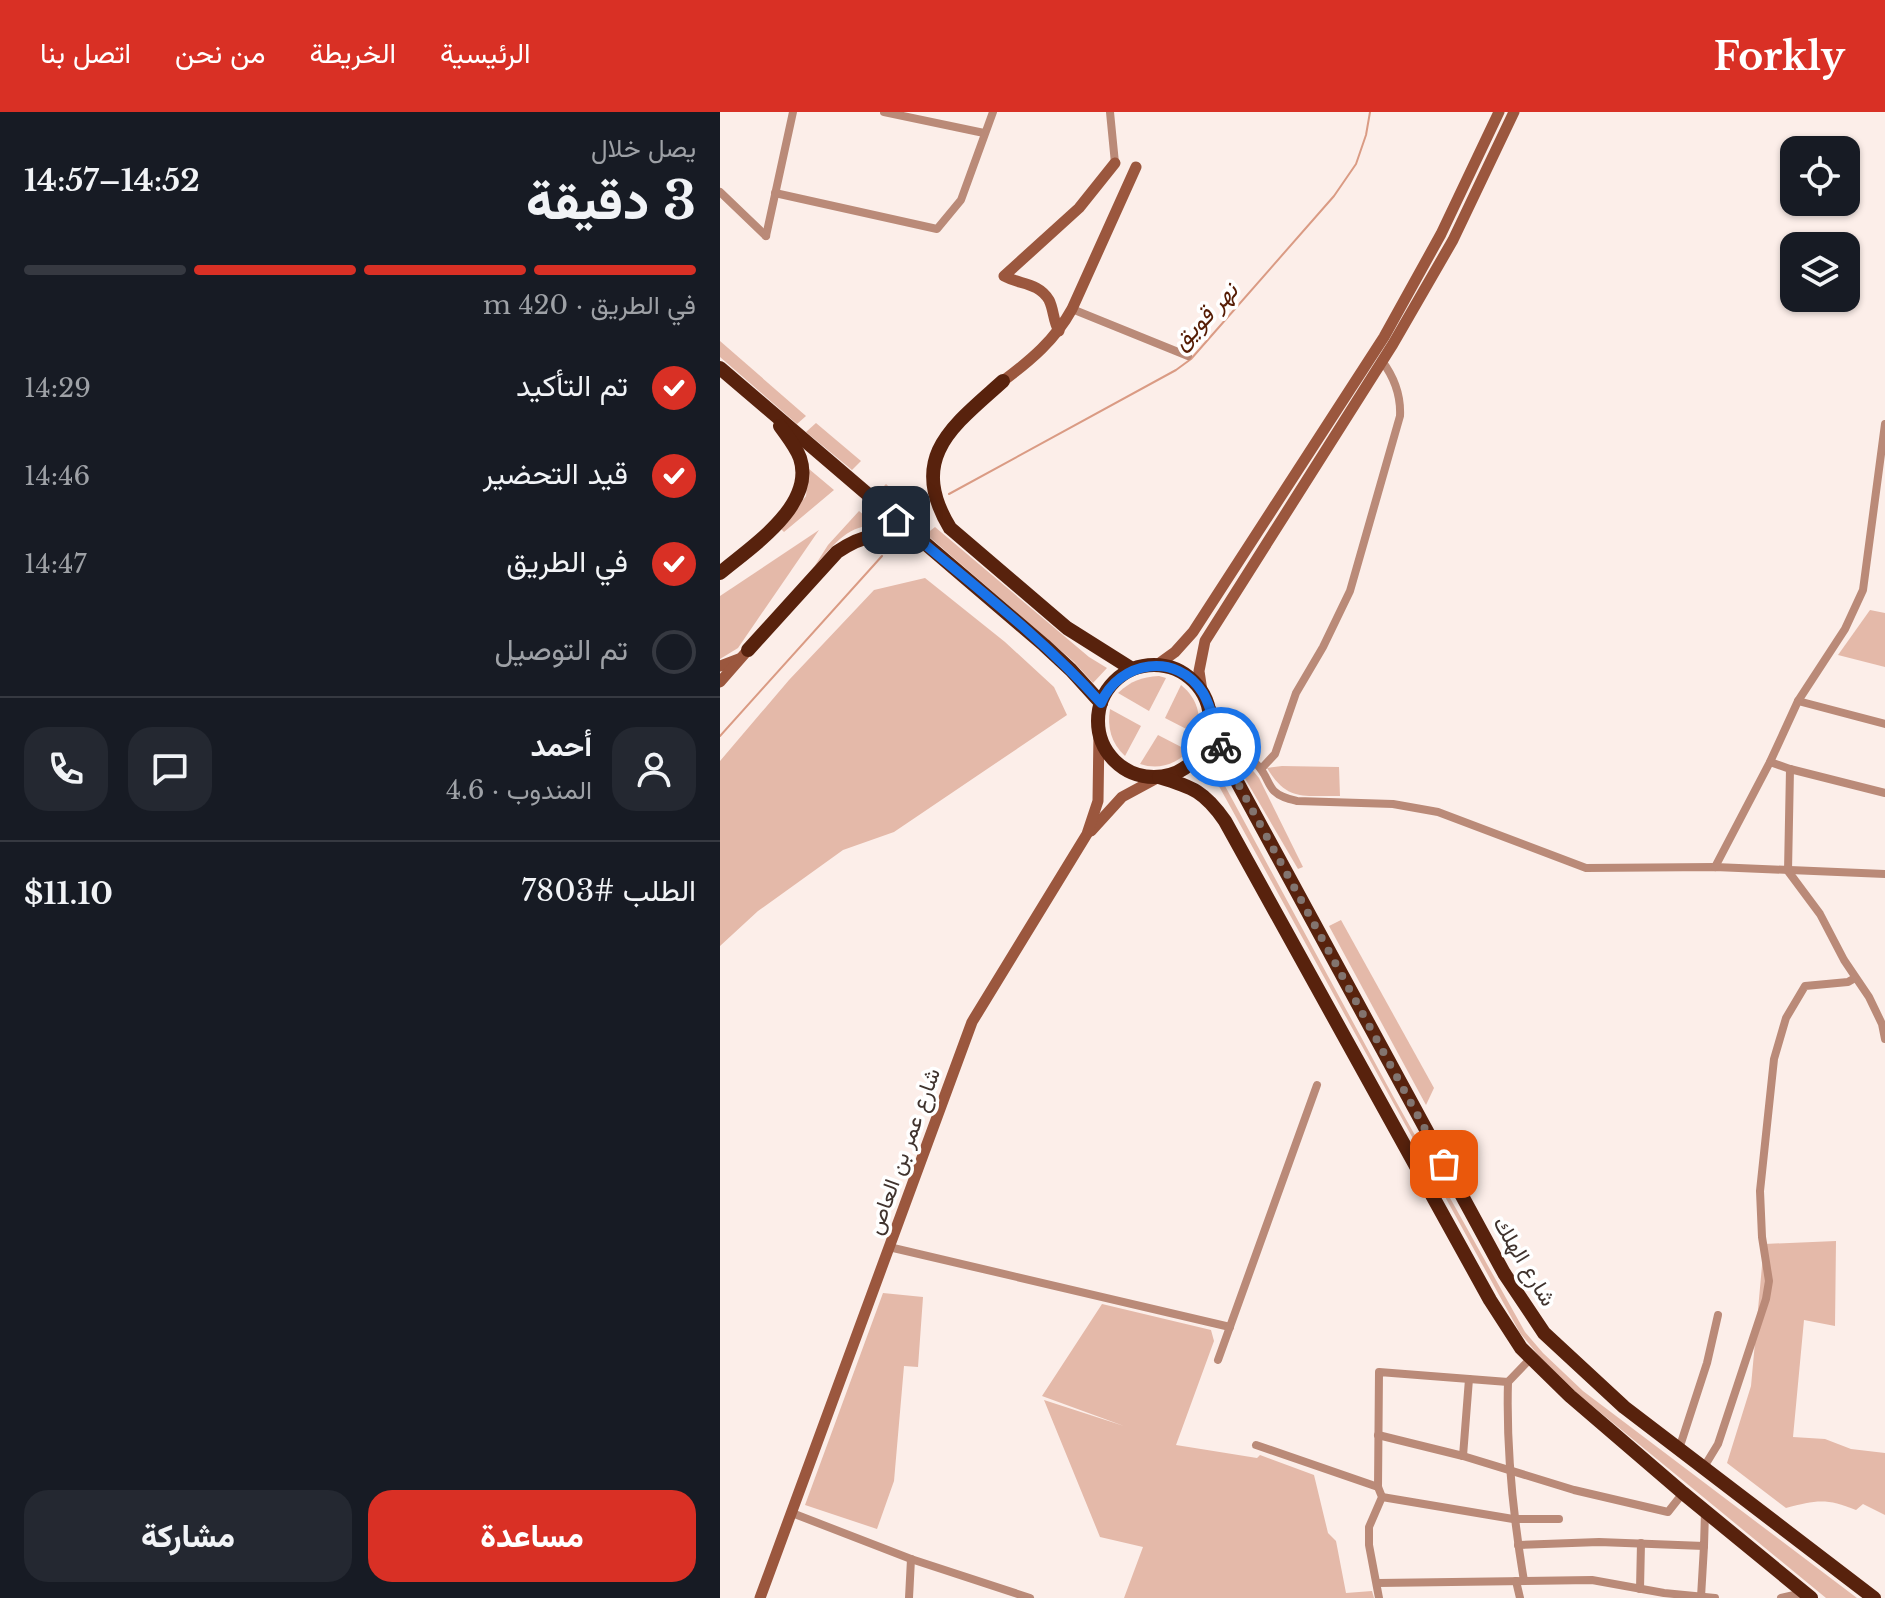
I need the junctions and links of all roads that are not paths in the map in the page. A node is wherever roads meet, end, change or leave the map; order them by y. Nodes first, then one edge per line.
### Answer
1 (793, 112) edge
2 (884, 112) edge
3 (993, 112) edge
4 (1110, 112) edge
5 (1499, 112) edge
6 (1514, 112) edge
7 (902, 114) edge
8 (984, 133) junction
9 (1115, 163) joint
10 (1136, 167) dead end
11 (720, 192) edge
12 (775, 193) junction
13 (1072, 309) junction
14 (1059, 331) junction
15 (1188, 356) dead end
16 (1382, 361) junction
17 (720, 368) edge
18 (1003, 381) joint
19 (774, 415) junction
20 (1885, 424) edge
21 (1883, 456) edge
22 (930, 550) junction
23 (720, 573) edge
24 (748, 650) junction
25 (1157, 665) junction
26 (720, 666) edge
27 (1132, 669) junction
28 (720, 682) edge
29 (1202, 691) junction
30 (1798, 701) junction
31 (1101, 703) junction
32 (1209, 709) junction
33 (1885, 724) edge
34 (1099, 733) junction
35 (1221, 748) junction
36 (1770, 762) junction
37 (1261, 769) junction
38 (1790, 769) junction
39 (1159, 777) junction
40 (1885, 793) edge
41 (1087, 834) junction
42 (1715, 867) junction
43 (1788, 871) junction
44 (1885, 874) edge
45 (1855, 978) junction
46 (1885, 1039) edge
47 (1317, 1085) dead end
48 (889, 1247) junction
49 (1718, 1315) dead end
50 (1230, 1327) junction
51 (1531, 1358) junction
52 (1218, 1360) dead end
53 (1469, 1379) junction
54 (1508, 1382) junction
55 (1378, 1435) junction
56 (1256, 1445) dead end
57 (1679, 1449) junction
58 (1463, 1456) junction
59 (1704, 1467) junction
60 (1509, 1472) junction
61 (1380, 1492) junction
62 (1683, 1493) junction
63 (1705, 1511) junction
64 (792, 1513) junction
65 (1513, 1519) junction
66 (1559, 1519) dead end
67 (1641, 1543) junction
68 (1518, 1545) junction
69 (1704, 1546) junction
70 (911, 1559) junction
71 (1520, 1581) junction
72 (1378, 1583) junction
73 (1640, 1589) junction
74 (1808, 1595) edge
75 (1701, 1597) edge
76 (760, 1598) edge
77 (909, 1598) edge
78 (1030, 1598) edge
79 (1379, 1598) edge
80 (1520, 1598) edge
81 (1715, 1598) edge
82 (1781, 1598) edge
83 (1874, 1598) edge

1 - 12 street
2 - 7 street
3 - 8 street
4 - 9 street
5 - 25 main road
6 - 16 main road
7 - 8 street
8 - 12 street
9 - 14 main road
10 - 13 main road
11 - 12 street
13 - 14 main road
13 - 15 street
14 - 18 main road
16 - 29 main road
16 - 37 street
17 - 19 highway
18 - 27 highway
19 - 22 highway
19 - 23 highway
20 - 21 street
21 - 30 street
22 - 24 highway
22 - 31 highway
24 - 26 main road
24 - 28 main road
25 - 27 highway
25 - 29 highway
27 - 31 highway
29 - 32 highway
30 - 33 street
30 - 36 street
31 - 34 highway
32 - 35 highway, شارع الهلك
32 - 39 highway
34 - 39 highway
34 - 41 main road, شارع عمر بن العاص
35 - 37 street
35 - 57 highway, شارع الهلك
36 - 38 street
36 - 42 street
37 - 42 street
38 - 40 street
38 - 43 street
39 - 41 main road
39 - 51 highway
41 - 48 main road, شارع عمر بن العاص
42 - 43 street
43 - 44 street
43 - 45 street
45 - 46 street
45 - 59 street
47 - 50 street
48 - 50 street
48 - 64 main road, شارع عمر بن العاص
49 - 57 street
50 - 52 street
51 - 54 street
51 - 62 highway
53 - 54 street
53 - 55 street
53 - 58 street
54 - 60 street
55 - 58 street
55 - 61 street
56 - 61 street
57 - 59 highway, شارع الهلك
58 - 60 street
59 - 83 highway, شارع الهلك
60 - 62 street
60 - 65 street
61 - 65 street
61 - 72 street
62 - 63 highway
63 - 69 street
63 - 74 highway
64 - 70 street
64 - 76 main road, شارع عمر بن العاص
65 - 66 street
65 - 68 street
67 - 68 street
67 - 69 street
67 - 73 street
68 - 71 street
69 - 75 street
70 - 77 street
70 - 78 street
71 - 72 street
71 - 73 street
71 - 80 street
72 - 79 street
73 - 75 street
74 - 82 street
75 - 81 street

